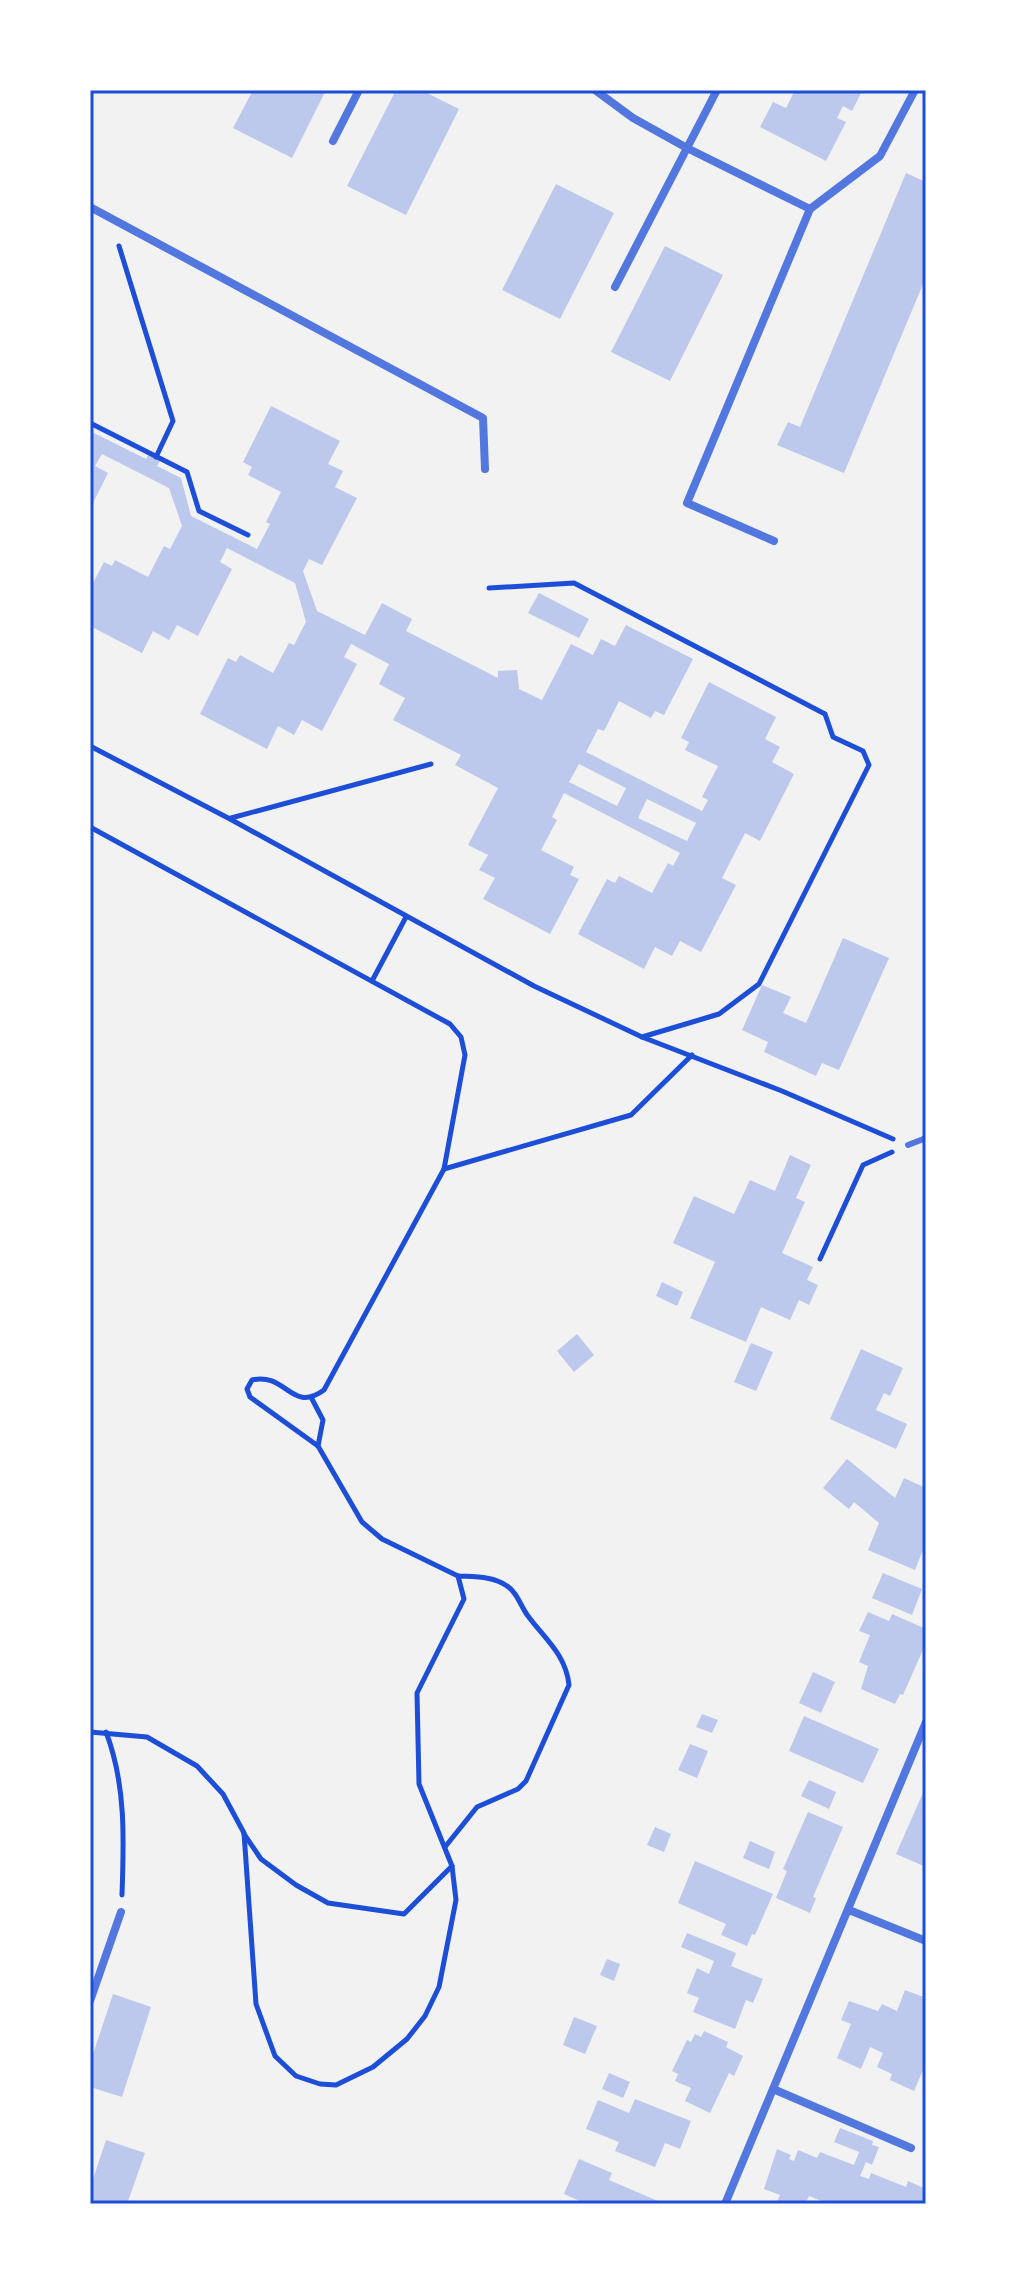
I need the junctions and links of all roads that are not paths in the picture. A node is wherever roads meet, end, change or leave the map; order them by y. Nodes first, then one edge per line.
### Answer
1 (359, 90) edge
2 (595, 90) edge
3 (717, 90) edge
4 (915, 90) edge
5 (333, 141) dead end
6 (687, 148) junction
7 (90, 207) edge
8 (810, 209) junction
9 (615, 287) dead end
10 (485, 469) dead end
11 (774, 541) dead end
12 (926, 1138) edge
13 (908, 1145) road end
14 (926, 1722) edge
15 (849, 1910) junction
16 (121, 1912) road end
17 (926, 1941) edge
18 (90, 2001) edge
19 (773, 2089) junction
20 (911, 2148) dead end
21 (725, 2204) edge

1 - 5 street
2 - 6 street
3 - 6 street
4 - 8 street
6 - 8 street
6 - 9 street
7 - 10 street
8 - 11 street
12 - 13 lane
14 - 15 street
15 - 17 street
15 - 19 street
16 - 18 street
19 - 20 street
19 - 21 street

